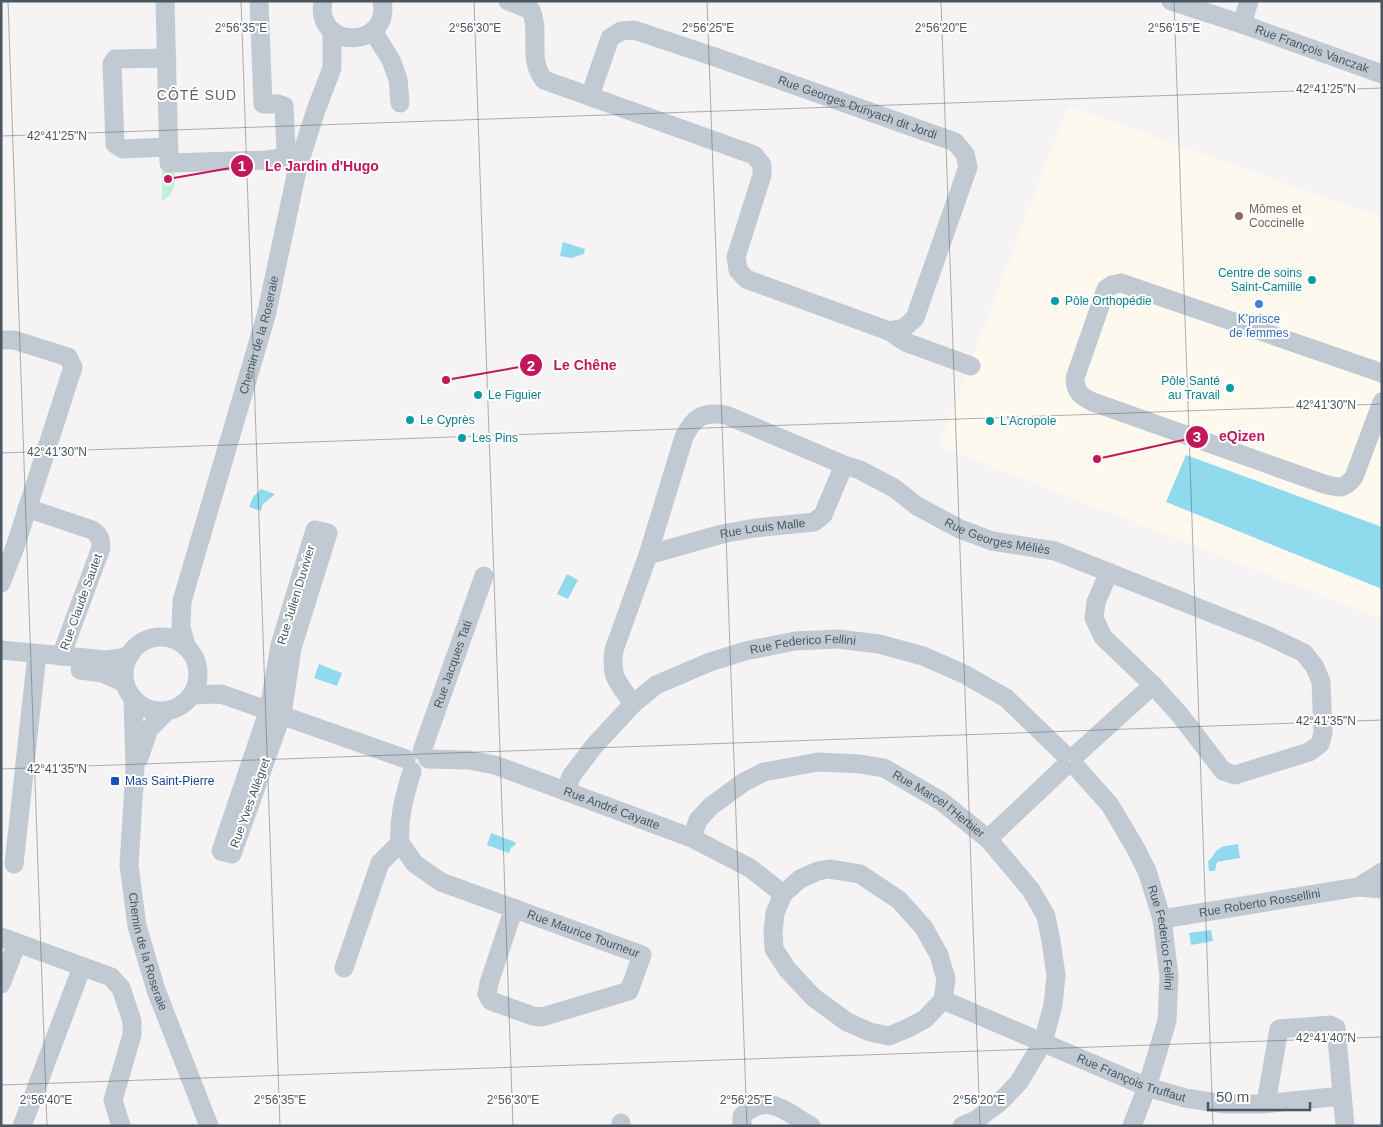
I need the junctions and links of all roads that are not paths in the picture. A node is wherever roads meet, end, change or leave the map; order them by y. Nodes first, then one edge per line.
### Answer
1 (165, 1) edge
2 (259, 1) edge
3 (323, 1) edge
4 (382, 1) edge
5 (508, 1) edge
6 (1171, 1) edge
7 (1249, 1) edge
8 (1242, 24) junction
9 (332, 31) junction
10 (365, 35) junction
11 (166, 58) junction
12 (332, 68) junction
13 (1382, 74) edge
14 (590, 96) junction
15 (400, 103) dead end
16 (169, 155) junction
17 (889, 331) junction
18 (1, 340) edge
19 (971, 366) dead end
20 (1382, 373) edge
21 (1382, 402) edge
22 (844, 465) junction
23 (27, 508) junction
24 (8, 546) edge
25 (648, 555) junction
26 (1109, 572) junction
27 (484, 576) dead end
28 (1, 583) edge
29 (182, 601) junction
30 (154, 638) junction
31 (187, 648) junction
32 (1, 650) edge
33 (130, 655) junction
34 (61, 656) junction
35 (37, 660) junction
36 (1, 662) edge
37 (199, 675) junction
38 (1153, 685) junction
39 (129, 691) junction
40 (221, 694) junction
41 (192, 695) junction
42 (633, 704) junction
43 (167, 711) junction
44 (275, 712) junction
45 (417, 760) junction
46 (1070, 761) junction
47 (135, 769) junction
48 (565, 791) junction
49 (692, 838) junction
50 (988, 839) junction
51 (400, 843) junction
52 (14, 864) dead end
53 (1382, 872) edge
54 (1358, 887) junction
55 (1382, 889) edge
56 (783, 894) junction
57 (514, 908) junction
58 (1162, 919) junction
59 (9, 940) edge
60 (82, 966) junction
61 (344, 968) dead end
62 (1, 984) edge
63 (943, 1000) junction
64 (1043, 1042) junction
65 (1147, 1087) junction
66 (1342, 1096) junction
67 (1266, 1103) junction
68 (22, 1126) edge
69 (121, 1126) edge
70 (209, 1126) edge
71 (742, 1126) edge
72 (811, 1126) edge
73 (962, 1126) edge
74 (1132, 1126) edge
75 (1345, 1126) edge

1 - 11 street
2 - 16 street
3 - 9 street
4 - 10 street, Chemin de la Roseraie
5 - 14 street
6 - 8 street, Rue François Vanczak
7 - 8 street, Rue François Vanczak
8 - 13 street, Rue François Vanczak
9 - 10 street
9 - 12 street, Chemin de la Roseraie
10 - 12 street, Chemin de la Roseraie
10 - 15 street
11 - 16 street
11 - 16 street
12 - 29 street, Chemin de la Roseraie
14 - 17 street
14 - 17 street, Rue Georges Dunyach dit Jordi
17 - 19 street
18 - 23 street
20 - 21 street
22 - 25 street, Rue Louis Malle
22 - 25 street, Rue Georges Méliès
22 - 26 street, Rue Georges Méliès
23 - 24 street
23 - 34 street, Rue Claude Sautet
24 - 28 street
25 - 42 street, Rue Georges Méliès
26 - 38 street
26 - 38 street, Rue Georges Méliès
27 - 45 street, Rue Jacques Tati
29 - 30 street, Chemin de la Roseraie
29 - 31 street, Chemin de la Roseraie
30 - 31 street
30 - 33 street
31 - 37 street
32 - 35 street
33 - 34 street
33 - 39 street
34 - 35 street
35 - 36 street
35 - 39 street
35 - 52 street
37 - 40 street, Rue André Cayatte
37 - 41 street
38 - 46 street
39 - 43 street
39 - 47 street, Chemin de la Roseraie
40 - 41 street, Rue André Cayatte
40 - 44 street, Rue André Cayatte
41 - 43 street
42 - 46 street, Rue Federico Fellini
42 - 48 street, Rue Federico Fellini
43 - 47 street, Chemin de la Roseraie
44 - 44 street, Rue Yves Allégret
44 - 44 street, Rue Julien Duvivier
44 - 45 street, Rue André Cayatte
45 - 48 street, Rue André Cayatte
45 - 51 street, Rue Jacques Tati
46 - 50 street
46 - 58 street, Rue Federico Fellini
47 - 70 street, Chemin de la Roseraie
48 - 49 street, Rue André Cayatte
49 - 50 street, Rue Marcel l'Herbier
49 - 56 street, Rue André Cayatte
50 - 64 street, Rue Marcel l'Herbier
51 - 57 street, Rue Maurice Tourneur
51 - 61 street
53 - 54 street, Rue Roberto Rossellini
54 - 55 street, Rue Roberto Rossellini
54 - 58 street, Rue Roberto Rossellini
56 - 63 street
56 - 63 street
57 - 57 street, Rue Maurice Tourneur
58 - 65 street, Rue Federico Fellini
59 - 60 street
59 - 62 street
60 - 68 street
60 - 69 street
63 - 64 street, Rue François Truffaut
64 - 65 street, Rue François Truffaut
64 - 73 street, Rue Marcel l'Herbier
65 - 67 street, Rue François Truffaut
65 - 74 street, Rue Federico Fellini
66 - 67 street, Rue François Truffaut
66 - 67 street
66 - 75 street
71 - 72 street

